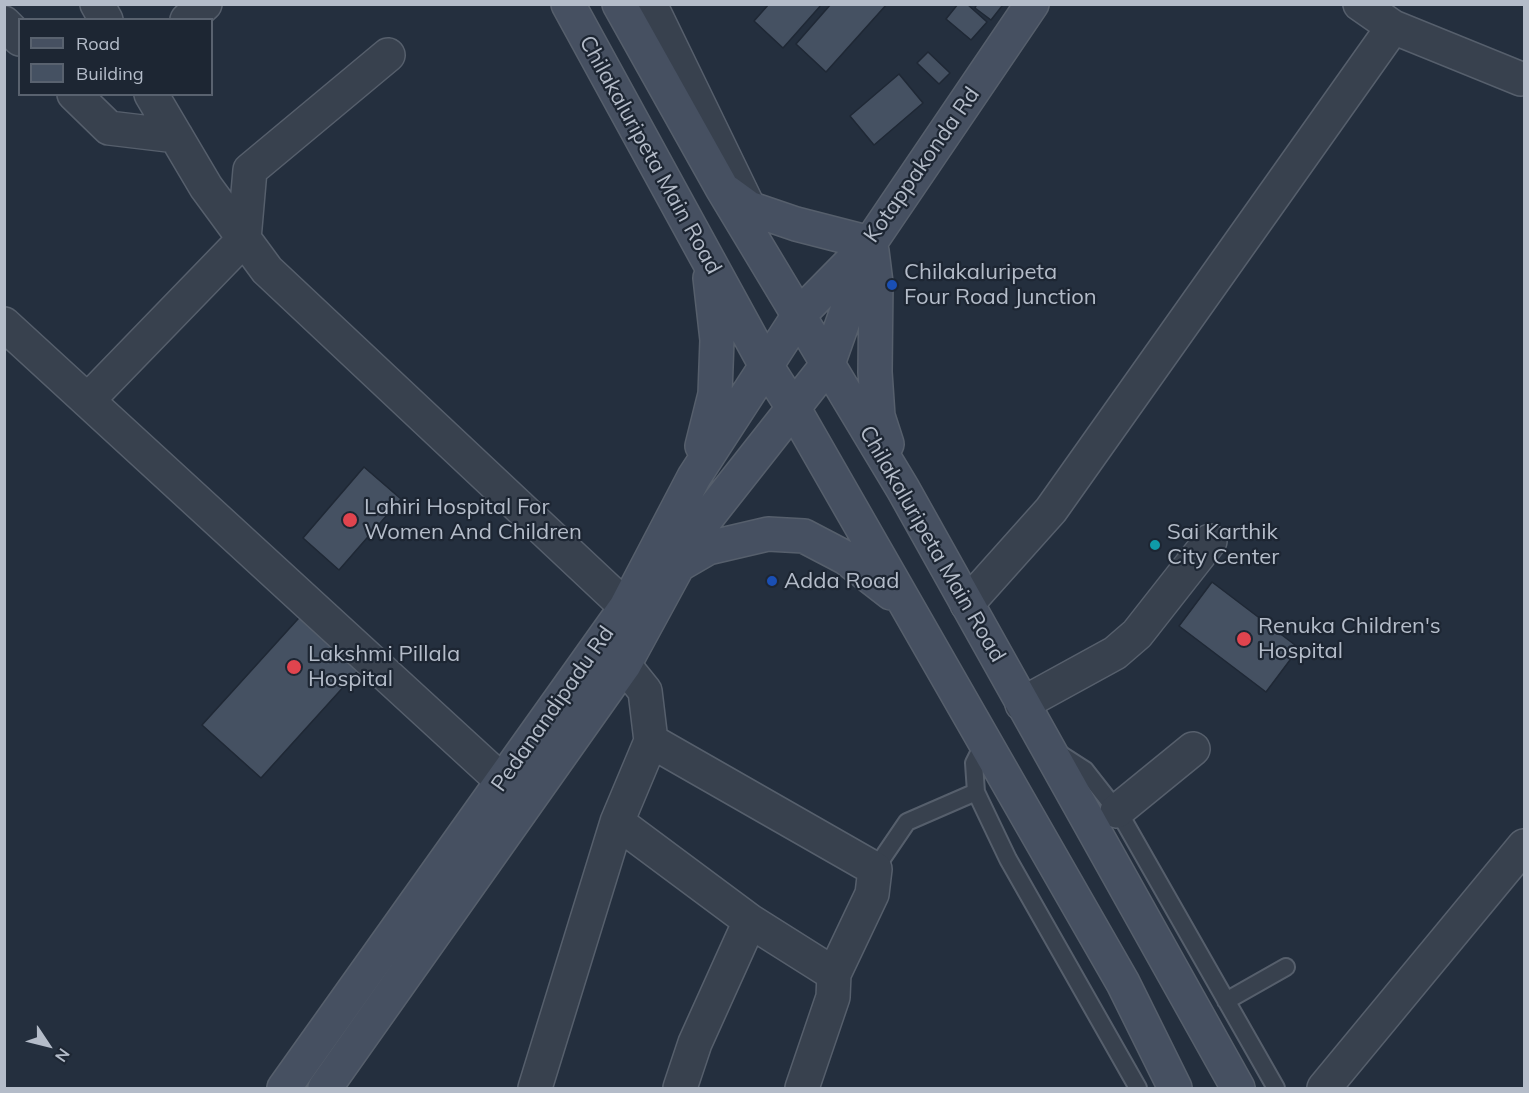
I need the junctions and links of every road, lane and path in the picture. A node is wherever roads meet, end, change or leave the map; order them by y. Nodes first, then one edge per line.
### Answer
1 (97, 4) edge
2 (205, 4) edge
3 (568, 4) edge
4 (619, 4) edge
5 (650, 4) edge
6 (1032, 4) edge
7 (1360, 4) edge
8 (105, 18) edge
9 (189, 18) edge
10 (4, 23) edge
11 (1394, 27) junction
12 (18, 37) edge
13 (388, 55) dead end
14 (1521, 79) dead end
15 (77, 96) edge
16 (152, 96) edge
17 (176, 136) junction
18 (722, 188) junction
19 (749, 208) junction
20 (244, 239) junction
21 (870, 243) junction
22 (708, 262) junction
23 (799, 315) junction
24 (4, 324) edge
25 (765, 364) junction
26 (828, 364) junction
27 (88, 400) junction
28 (794, 409) junction
29 (694, 477) junction
30 (903, 489) junction
31 (1209, 541) dead end
32 (677, 567) junction
33 (902, 601) junction
34 (967, 604) junction
35 (626, 607) junction
36 (624, 665) junction
37 (1026, 711) junction
38 (651, 741) junction
39 (985, 741) junction
40 (1193, 749) dead end
41 (502, 781) junction
42 (976, 792) junction
43 (1117, 811) junction
44 (617, 822) junction
45 (1524, 846) edge
46 (874, 869) junction
47 (750, 921) junction
48 (1286, 967) dead end
49 (834, 974) junction
50 (1226, 1001) junction
51 (284, 1089) edge
52 (325, 1089) edge
53 (535, 1089) edge
54 (680, 1089) edge
55 (802, 1089) edge
56 (1138, 1089) edge
57 (1175, 1089) edge
58 (1238, 1089) edge
59 (1276, 1089) edge
60 (1324, 1089) edge

1 - 8 street
2 - 9 street
3 - 22 main road, Chilakaluripeta Main Road
4 - 18 main road, Chilakaluripeta Main Road
5 - 19 street
6 - 21 main road, Kotappakonda Rd
7 - 11 street
10 - 12 street
11 - 14 street
11 - 34 street
13 - 20 street
15 - 17 street
16 - 17 street
17 - 20 street
18 - 19 main road
18 - 23 main road, Chilakaluripeta Main Road
19 - 21 main road
20 - 27 street
20 - 35 street
21 - 23 main road, Kotappakonda Rd
21 - 26 main road, Pedanandipadu Rd
21 - 30 main road
22 - 25 main road, Chilakaluripeta Main Road
22 - 29 main road
23 - 25 main road, Pedanandipadu Rd
23 - 26 main road, Chilakaluripeta Main Road
24 - 27 street
25 - 28 main road, Chilakaluripeta Main Road
25 - 29 main road, Pedanandipadu Rd
26 - 28 main road, Pedanandipadu Rd
26 - 30 main road, Chilakaluripeta Main Road
27 - 41 street
28 - 32 main road, Pedanandipadu Rd
28 - 33 main road, Chilakaluripeta Main Road
29 - 35 main road, Pedanandipadu Rd
30 - 34 main road, Chilakaluripeta Main Road
31 - 37 street
32 - 33 main road
32 - 36 main road, Pedanandipadu Rd
33 - 39 main road, Chilakaluripeta Main Road
34 - 37 main road, Chilakaluripeta Main Road
35 - 41 main road, Pedanandipadu Rd
36 - 38 street
36 - 52 main road, Pedanandipadu Rd
37 - 43 lane
37 - 58 main road, Chilakaluripeta Main Road
38 - 44 street
38 - 46 street
39 - 42 lane
39 - 57 main road, Chilakaluripeta Main Road
40 - 43 street
41 - 51 main road, Pedanandipadu Rd
42 - 46 lane
42 - 56 lane
43 - 50 lane
44 - 47 street
44 - 53 street
45 - 60 street
46 - 49 street
47 - 49 street
47 - 54 street
48 - 50 lane
49 - 55 street
50 - 59 lane

